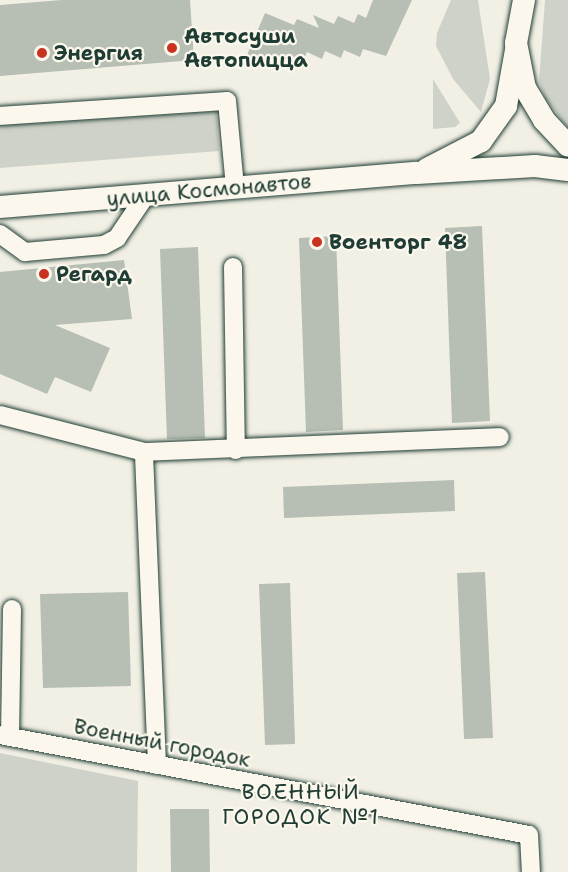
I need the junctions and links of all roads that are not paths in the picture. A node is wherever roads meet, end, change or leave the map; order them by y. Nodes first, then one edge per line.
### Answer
1 (506, 0) edge
2 (524, 0) edge
3 (516, 47) junction
4 (0, 116) edge
5 (568, 146) edge
6 (568, 170) edge
7 (417, 173) junction
8 (235, 188) junction
9 (146, 195) junction
10 (0, 207) edge
11 (0, 234) edge
12 (233, 267) dead end
13 (0, 415) edge
14 (500, 437) dead end
15 (236, 450) junction
16 (144, 452) junction
17 (12, 609) dead end
18 (5, 736) edge
19 (156, 765) junction
20 (531, 872) edge

1 - 3 main road
2 - 3 main road, улица Космонавтов
3 - 5 main road
3 - 7 main road, улица Космонавтов
4 - 8 lane
6 - 7 main road, улица Космонавтов
7 - 8 main road, улица Космонавтов
8 - 9 main road, улица Космонавтов
9 - 10 main road, улица Космонавтов
9 - 11 lane
12 - 15 lane
13 - 16 lane
14 - 15 lane
15 - 16 lane
16 - 19 lane
17 - 18 lane
18 - 19 lane, Военный городок
19 - 20 lane, Военный городок

